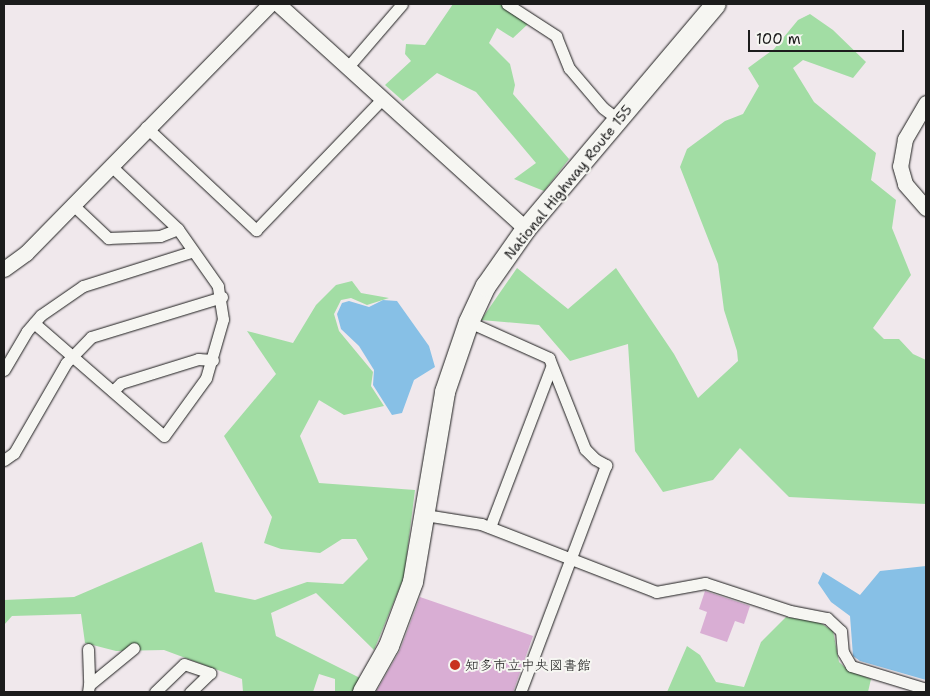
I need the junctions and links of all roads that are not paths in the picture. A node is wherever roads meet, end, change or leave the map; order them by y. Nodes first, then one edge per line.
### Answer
1 (270, 4) edge
2 (278, 4) edge
3 (402, 4) edge
4 (507, 4) edge
5 (716, 4) edge
6 (347, 68) junction
7 (383, 98) junction
8 (926, 103) edge
9 (619, 120) junction
10 (146, 127) junction
11 (110, 164) junction
12 (72, 204) junction
13 (926, 208) edge
14 (178, 229) junction
15 (526, 230) junction
16 (191, 252) junction
17 (4, 270) edge
18 (222, 296) junction
19 (469, 322) junction
20 (34, 323) junction
21 (73, 355) junction
22 (212, 360) junction
23 (551, 367) junction
24 (4, 370) edge
25 (113, 391) junction
26 (4, 460) edge
27 (425, 515) junction
28 (490, 527) junction
29 (572, 557) junction
30 (134, 648) dead end
31 (88, 650) dead end
32 (89, 689) edge
33 (926, 689) edge
34 (154, 692) edge
35 (190, 692) edge
36 (363, 692) edge
37 (520, 692) edge

1 - 10 street
2 - 6 street
3 - 6 street
4 - 9 street
5 - 9 highway, National Highway Route 155
6 - 7 street
7 - 10 street
7 - 15 street
8 - 13 street
9 - 15 highway, National Highway Route 155
10 - 11 street
11 - 12 street
11 - 14 street
12 - 14 street
12 - 17 street
14 - 16 street
15 - 19 highway, National Highway Route 155
16 - 18 street
16 - 20 street
18 - 21 street
18 - 22 street
19 - 23 street
19 - 27 highway, National Highway Route 155
20 - 21 street
20 - 24 street
21 - 25 street
21 - 26 street
22 - 25 street
22 - 25 street
23 - 28 street
23 - 29 street
27 - 28 street
27 - 36 highway, National Highway Route 155
28 - 29 street
29 - 33 street
29 - 37 street
30 - 32 street
31 - 32 street
34 - 35 street

